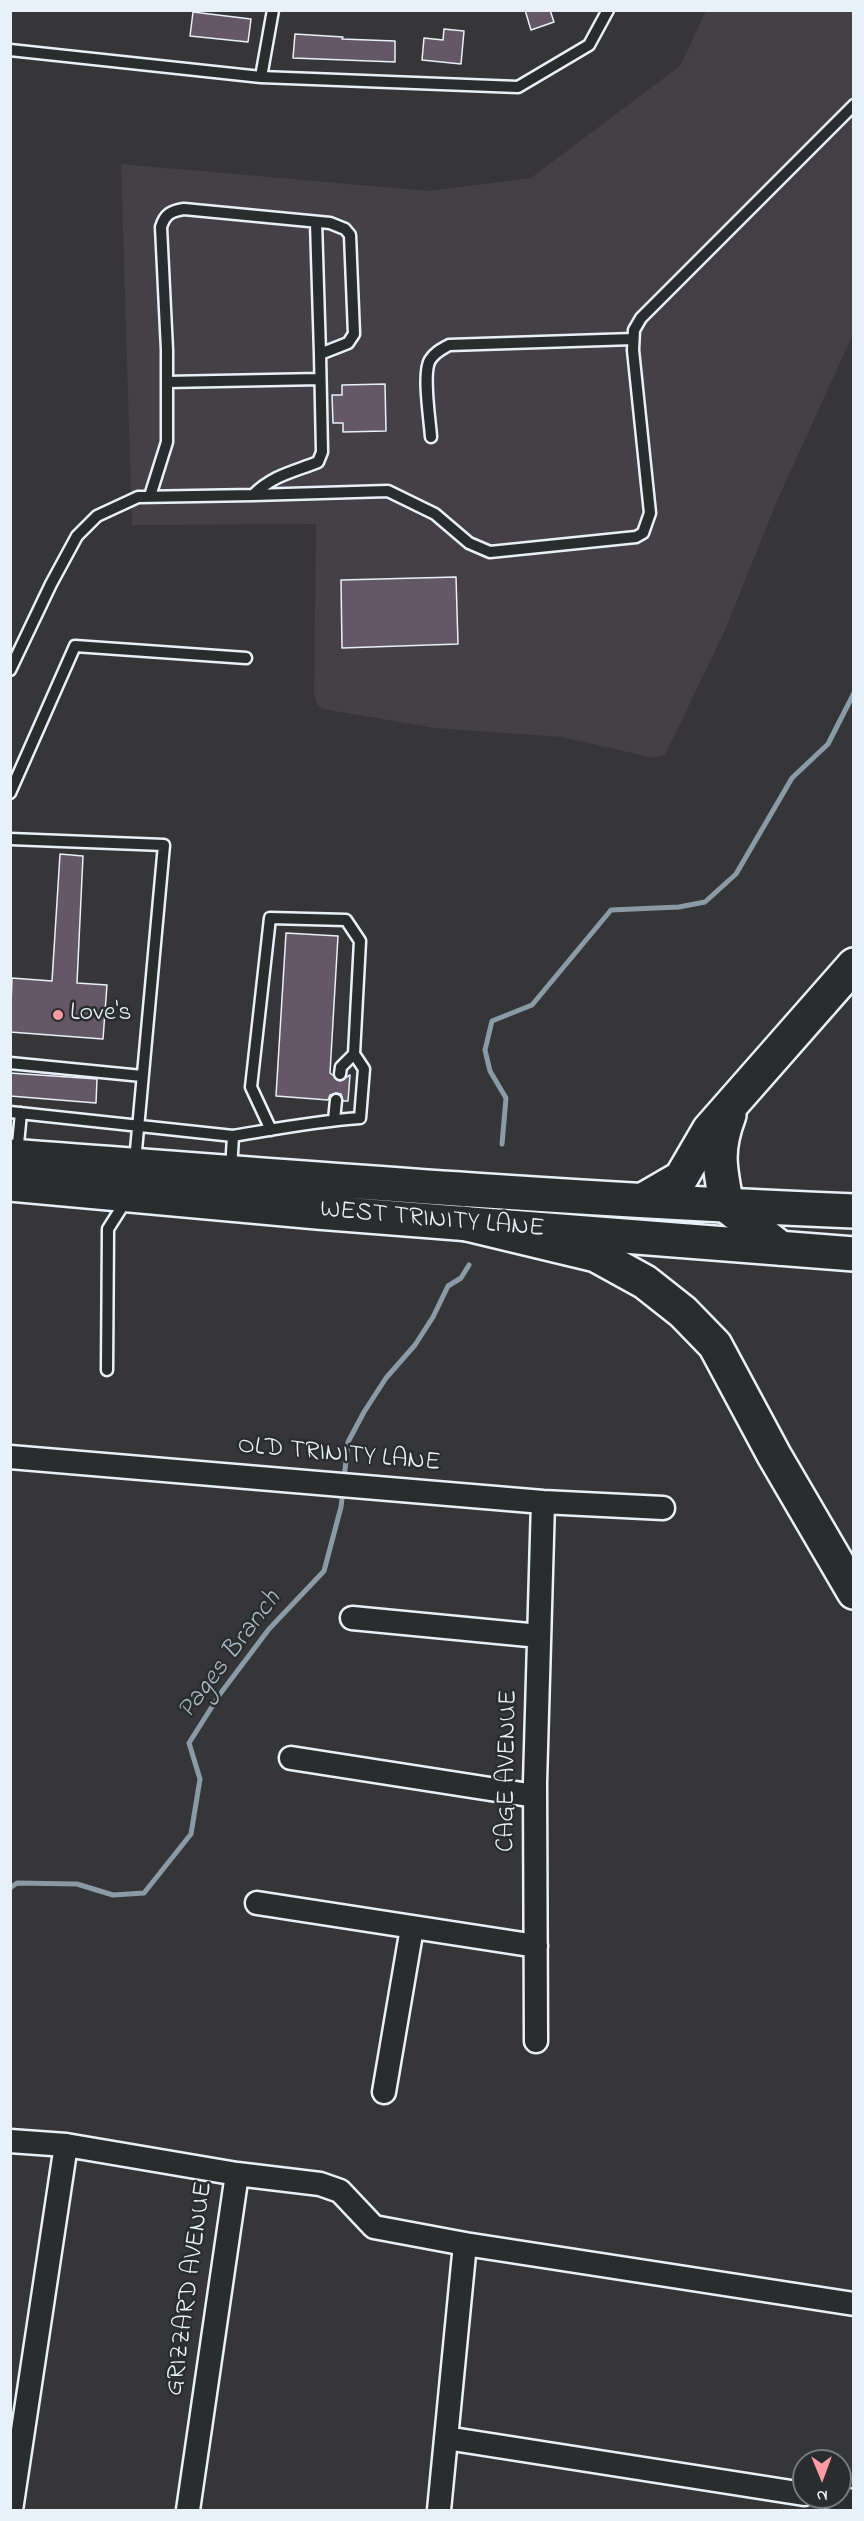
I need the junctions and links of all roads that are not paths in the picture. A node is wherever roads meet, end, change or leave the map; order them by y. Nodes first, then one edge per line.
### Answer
1 (273, 10) edge
2 (608, 10) edge
3 (10, 50) edge
4 (261, 77) junction
5 (854, 105) edge
6 (316, 222) junction
7 (633, 339) junction
8 (320, 354) junction
9 (320, 379) junction
10 (167, 382) junction
11 (431, 437) dead end
12 (254, 495) junction
13 (150, 496) junction
14 (246, 658) dead end
15 (10, 670) edge
16 (10, 793) edge
17 (10, 839) edge
18 (854, 965) edge
19 (354, 1054) junction
20 (10, 1063) edge
21 (340, 1074) dead end
22 (142, 1076) junction
23 (336, 1100) dead end
24 (734, 1102) junction
25 (16, 1113) edge
26 (334, 1120) junction
27 (138, 1126) junction
28 (271, 1130) junction
29 (233, 1136) junction
30 (14, 1170) edge
31 (132, 1181) junction
32 (230, 1188) junction
33 (643, 1200) junction
34 (727, 1206) junction
35 (854, 1211) edge
36 (463, 1223) junction
37 (780, 1248) junction
38 (854, 1254) edge
39 (106, 1370) dead end
40 (10, 1457) edge
41 (543, 1502) junction
42 (663, 1508) dead end
43 (854, 1592) edge
44 (352, 1618) dead end
45 (539, 1636) junction
46 (291, 1758) dead end
47 (535, 1796) junction
48 (257, 1903) dead end
49 (412, 1928) junction
50 (536, 1946) junction
51 (536, 2041) dead end
52 (384, 2092) dead end
53 (10, 2140) edge
54 (66, 2145) junction
55 (237, 2174) junction
56 (465, 2244) junction
57 (854, 2304) edge
58 (446, 2438) junction
59 (792, 2492) edge
60 (11, 2511) edge
61 (188, 2511) edge
62 (439, 2511) edge

1 - 4 lane
2 - 4 lane
3 - 4 lane
5 - 7 lane
6 - 8 lane
6 - 8 lane
6 - 10 lane
7 - 11 lane
7 - 12 lane
8 - 9 lane
9 - 10 lane
9 - 12 lane
10 - 13 lane
12 - 13 lane
13 - 15 lane
14 - 16 lane
17 - 22 lane
18 - 24 main road
19 - 21 lane
19 - 26 lane
19 - 28 lane
20 - 22 lane
22 - 27 lane
23 - 26 lane
24 - 33 main road
24 - 34 main road
25 - 27 lane
25 - 30 lane
26 - 28 lane
27 - 29 lane
27 - 31 lane
28 - 29 lane
29 - 32 lane
30 - 31 main road, WEST TRINITY LANE
31 - 32 main road, WEST TRINITY LANE
31 - 39 lane
32 - 33 main road, WEST TRINITY LANE
32 - 36 main road, WEST TRINITY LANE
33 - 34 main road, WEST TRINITY LANE
34 - 35 main road, WEST TRINITY LANE
34 - 37 main road
36 - 37 main road, WEST TRINITY LANE
36 - 43 main road
37 - 38 main road, WEST TRINITY LANE
40 - 41 street, OLD TRINITY LANE
41 - 42 street, OLD TRINITY LANE
41 - 45 street, CAGE AVENUE
44 - 45 street
45 - 47 street, CAGE AVENUE
46 - 47 street
47 - 50 street, CAGE AVENUE
48 - 49 street
49 - 50 street
49 - 52 street
50 - 51 street, CAGE AVENUE
53 - 54 street, GRIZZARD AVENUE
54 - 55 street, GRIZZARD AVENUE
54 - 60 street
55 - 56 street
55 - 61 street, GRIZZARD AVENUE
56 - 57 street
56 - 58 street
58 - 59 street
58 - 62 street

